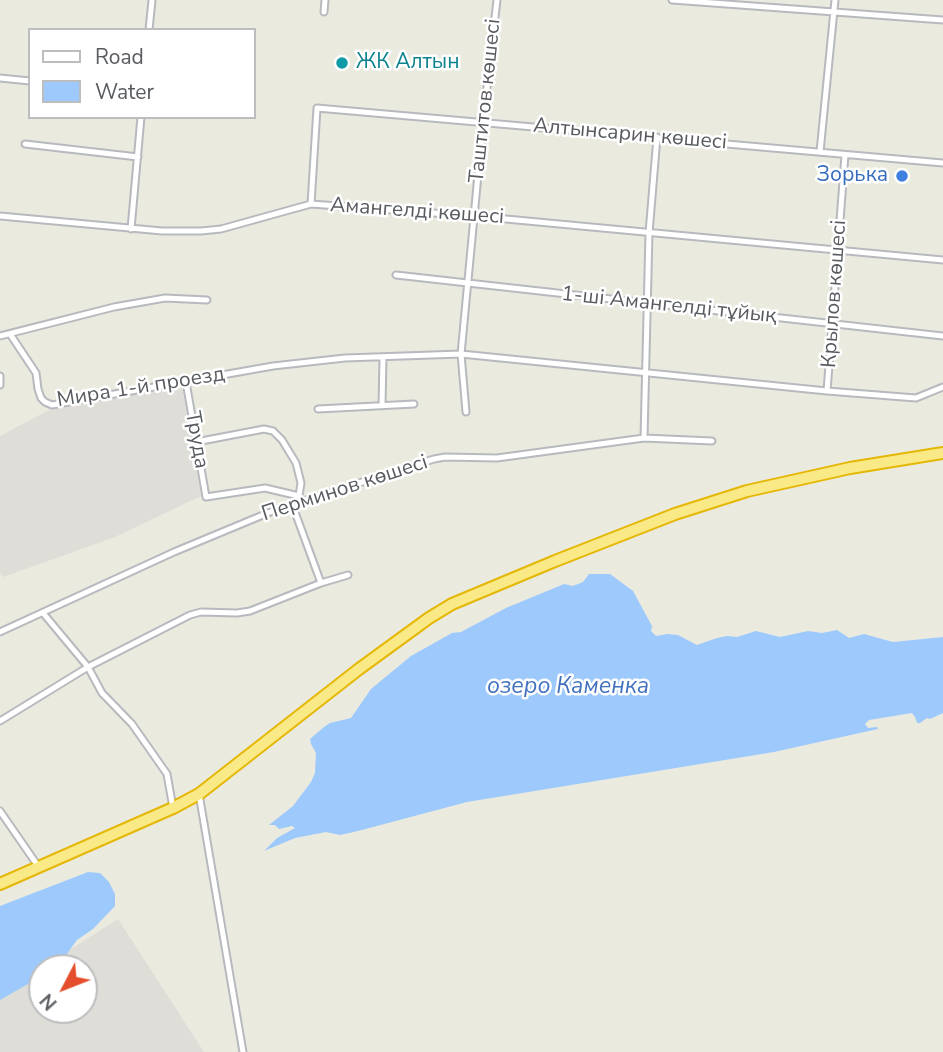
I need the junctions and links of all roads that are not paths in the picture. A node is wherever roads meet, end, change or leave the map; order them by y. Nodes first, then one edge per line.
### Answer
1 (152, 0) edge
2 (325, 0) edge
3 (497, 0) edge
4 (672, 0) edge
5 (835, 0) edge
6 (324, 12) dead end
7 (834, 13) junction
8 (943, 20) edge
9 (149, 28) edge
10 (0, 78) edge
11 (28, 81) edge
12 (141, 119) edge
13 (483, 122) junction
14 (657, 137) junction
15 (25, 144) dead end
16 (820, 152) junction
17 (845, 155) junction
18 (138, 157) junction
19 (943, 163) edge
20 (311, 204) junction
21 (0, 216) edge
22 (474, 216) junction
23 (131, 229) junction
24 (649, 233) junction
25 (838, 251) junction
26 (943, 260) edge
27 (396, 275) dead end
28 (468, 283) junction
29 (207, 300) dead end
30 (647, 303) junction
31 (832, 324) junction
32 (10, 334) junction
33 (943, 336) edge
34 (0, 337) edge
35 (461, 355) junction
36 (383, 358) junction
37 (645, 373) junction
38 (0, 376) edge
39 (186, 382) junction
40 (0, 385) edge
41 (943, 387) edge
42 (827, 391) junction
43 (414, 404) dead end
44 (382, 406) junction
45 (318, 409) dead end
46 (466, 412) dead end
47 (644, 438) junction
48 (712, 441) dead end
49 (196, 442) junction
50 (943, 453) edge
51 (299, 498) junction
52 (292, 503) junction
53 (348, 575) dead end
54 (321, 583) junction
55 (43, 613) junction
56 (0, 632) edge
57 (88, 667) junction
58 (0, 721) edge
59 (199, 794) junction
60 (173, 808) junction
61 (0, 811) edge
62 (38, 867) junction
63 (0, 884) edge
64 (243, 1052) edge

1 - 9 street
2 - 6 street
3 - 13 street, Таштитов көшесі
4 - 7 street
5 - 7 street
7 - 8 street
7 - 16 street
10 - 11 street
12 - 18 street
13 - 14 street, Алтынсарин көшесі
13 - 20 street, Алтынсарин көшесі
13 - 22 street, Таштитов көшесі
14 - 16 street, Алтынсарин көшесі
14 - 24 street
15 - 18 street
16 - 17 street, Алтынсарин көшесі
17 - 19 street, Алтынсарин көшесі
17 - 25 street, Крылов көшесі
18 - 23 street
20 - 22 street, Амангелді көшесі
20 - 23 street, Амангелді көшесі
21 - 23 street, Амангелді көшесі
22 - 24 street, Амангелді көшесі
22 - 28 street, Таштитов көшесі
24 - 25 street, Амангелді көшесі
24 - 30 street
25 - 26 street, Амангелді көшесі
25 - 31 street, Крылов көшесі
27 - 28 street, 1-ші Амангелді тұйық
28 - 30 street, 1-ші Амангелді тұйық
28 - 35 street, Таштитов көшесі
29 - 32 street
30 - 31 street, 1-ші Амангелді тұйық
30 - 37 street
31 - 33 street, 1-ші Амангелді тұйық
31 - 42 street, Крылов көшесі
32 - 34 street
32 - 39 street, Мира 1-й проезд
35 - 36 street
35 - 37 street
35 - 46 street, Таштитов көшесі
36 - 39 street, Мира 1-й проезд
36 - 44 street
37 - 42 street
37 - 47 street
38 - 40 street
39 - 49 street, Труда
41 - 42 street
43 - 44 street
44 - 45 street
47 - 48 street, Перминов көшесі
47 - 51 street, Перминов көшесі
49 - 51 street, Труда
49 - 51 street
50 - 59 highway
51 - 52 street, Перминов көшесі
52 - 54 street
52 - 55 street, Перминов көшесі
53 - 54 street
54 - 57 street
55 - 56 street, Перминов көшесі
55 - 57 street
57 - 58 street
57 - 60 street
59 - 60 highway
59 - 64 street
60 - 62 highway
61 - 62 street
62 - 63 highway

